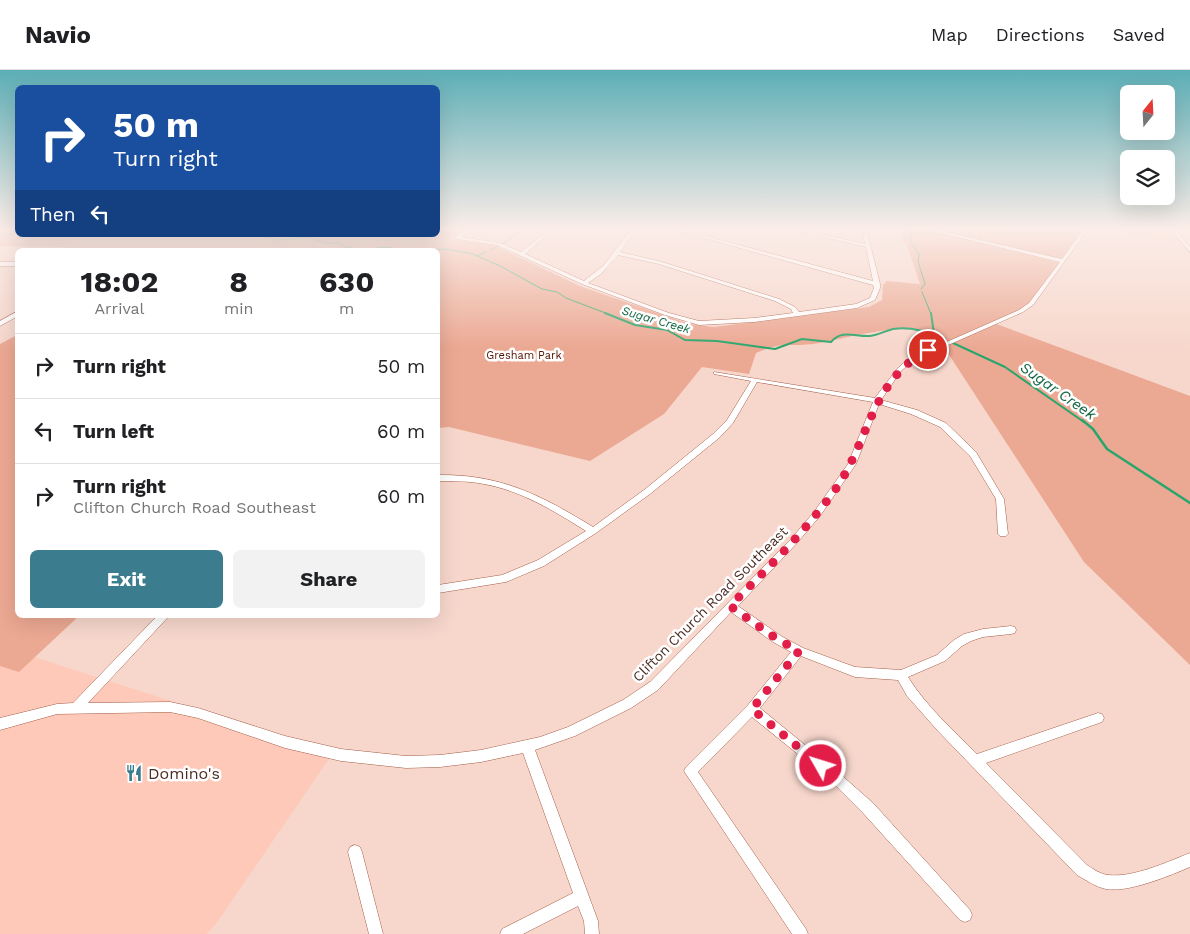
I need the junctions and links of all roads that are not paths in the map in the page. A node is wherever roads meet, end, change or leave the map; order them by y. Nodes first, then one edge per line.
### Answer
1 (553, 268) edge
2 (603, 268) edge
3 (677, 268) edge
4 (819, 268) edge
5 (873, 268) edge
6 (1058, 268) edge
7 (584, 283) junction
8 (877, 284) junction
9 (797, 314) junction
10 (15, 315) edge
11 (0, 324) edge
12 (716, 373) dead end
13 (755, 380) junction
14 (878, 401) junction
15 (440, 478) edge
16 (593, 531) junction
17 (1003, 534) dead end
18 (440, 589) edge
19 (730, 606) junction
20 (162, 618) edge
21 (1011, 630) dead end
22 (799, 651) junction
23 (901, 675) junction
24 (76, 707) junction
25 (752, 709) junction
26 (1098, 718) dead end
27 (0, 724) edge
28 (527, 746) junction
29 (975, 761) junction
30 (355, 852) dead end
31 (1190, 860) edge
32 (582, 896) junction
33 (965, 915) dead end
34 (376, 934) edge
35 (507, 934) edge
36 (592, 934) edge
37 (801, 934) edge

1 - 7 street
2 - 7 street
3 - 9 street
4 - 8 street
5 - 8 street
6 - 14 street, Clifton Church Road Southeast
7 - 9 street
8 - 9 street
10 - 11 street
12 - 13 street
13 - 14 street
13 - 16 street
14 - 17 street
14 - 19 street, Clifton Church Road Southeast
15 - 16 street
16 - 18 street
19 - 22 street
19 - 28 street, Clifton Church Road Southeast
20 - 24 street
21 - 23 street
22 - 23 street
22 - 25 street
23 - 29 street
24 - 27 street, Clifton Church Road Southeast
24 - 28 street, Clifton Church Road Southeast
25 - 33 street
25 - 37 street
26 - 29 street
28 - 32 street
29 - 31 street
30 - 34 street
32 - 35 street
32 - 36 street

